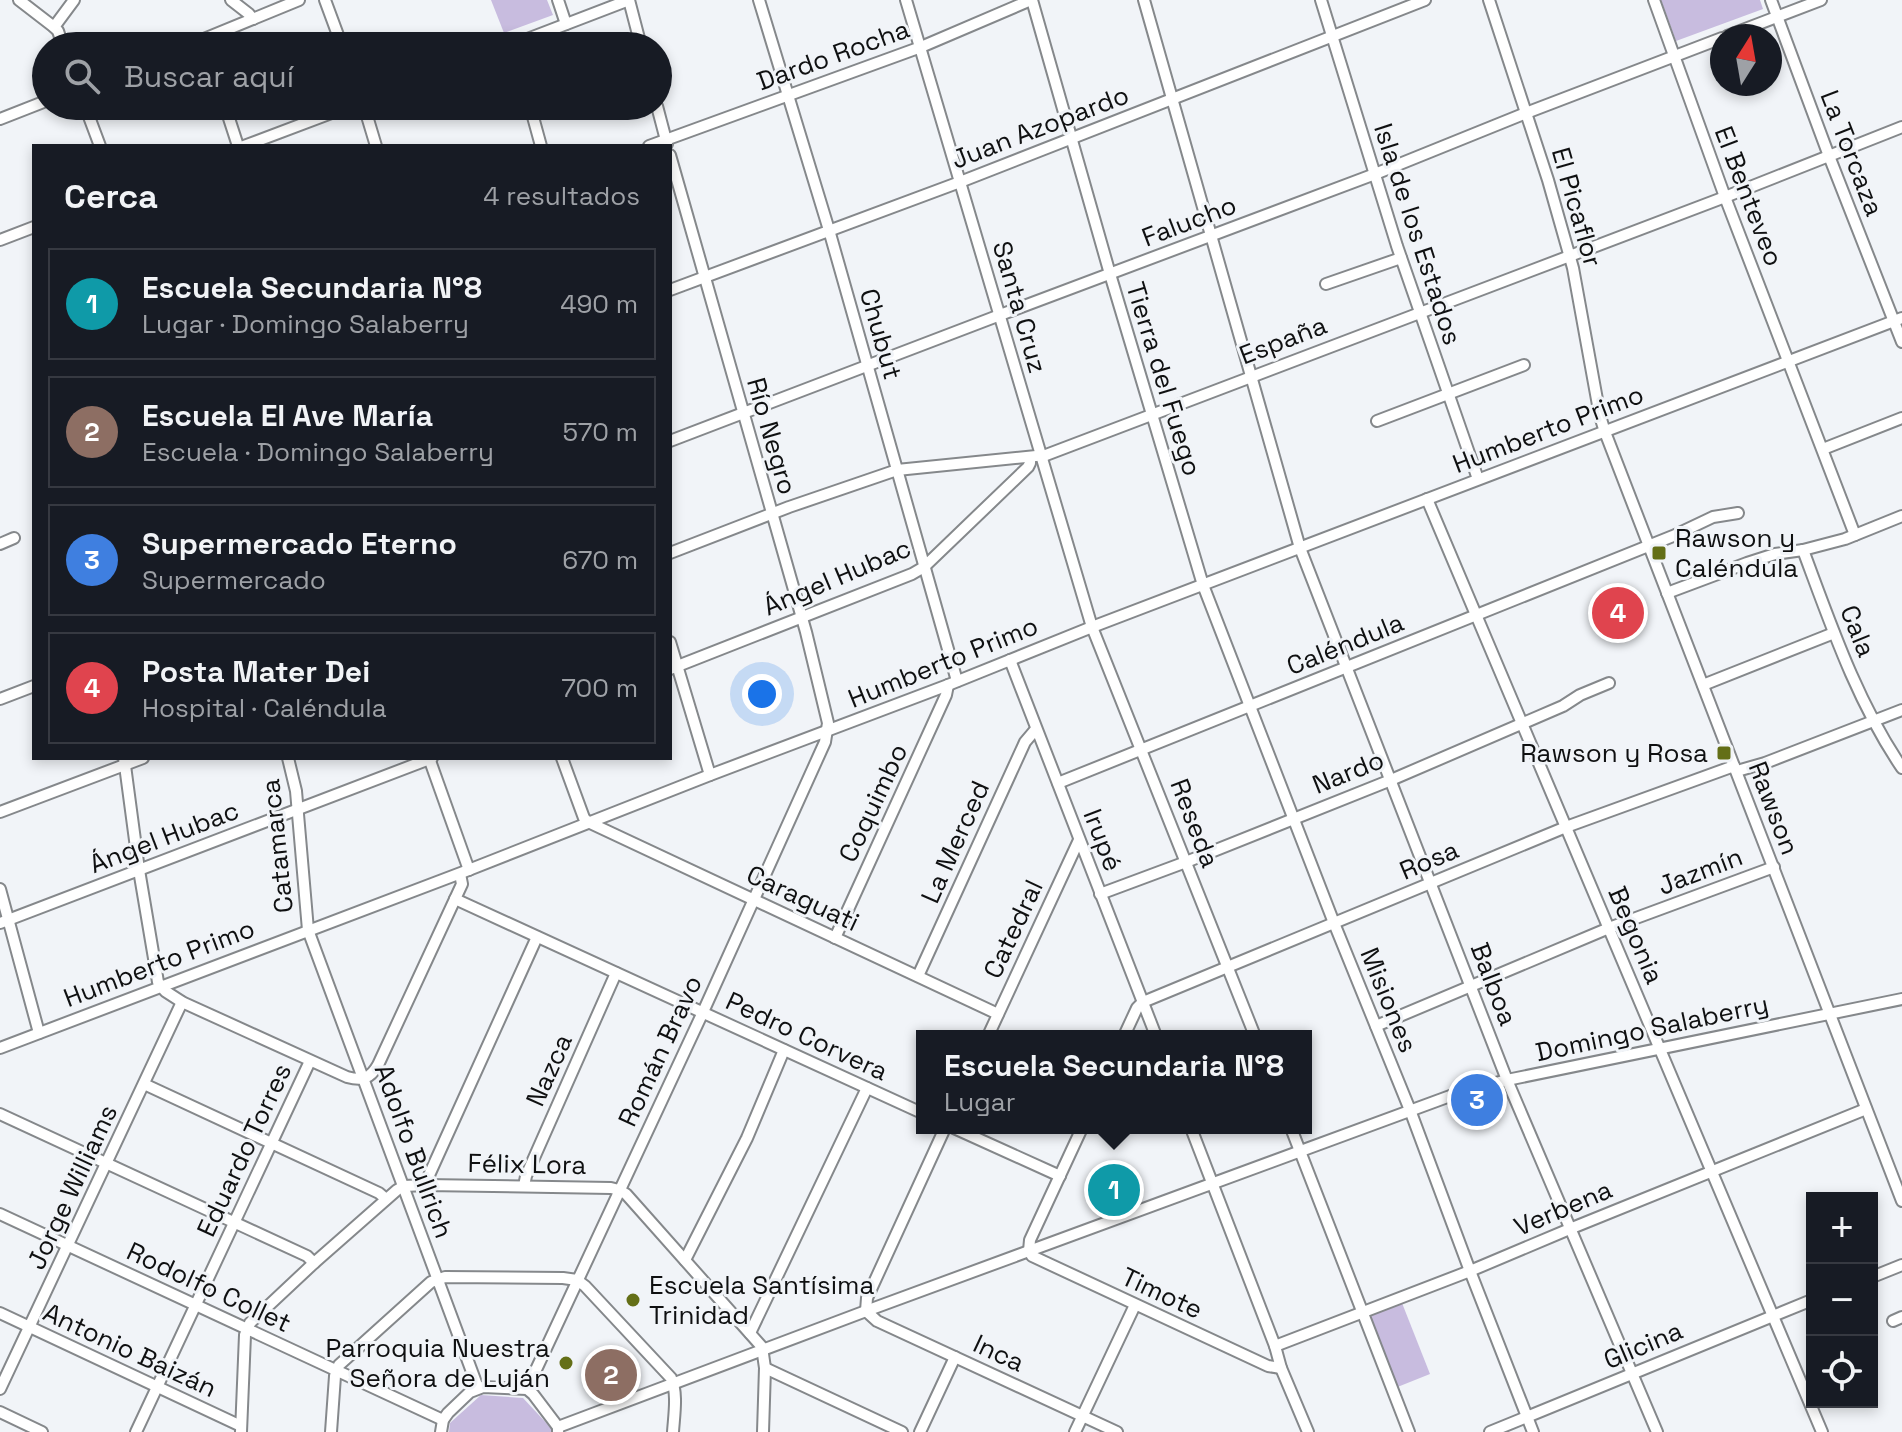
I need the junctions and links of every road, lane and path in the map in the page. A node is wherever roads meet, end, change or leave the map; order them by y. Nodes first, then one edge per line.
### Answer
1 (19, 0) edge
2 (74, 0) edge
3 (231, 0) edge
4 (299, 0) edge
5 (325, 0) edge
6 (558, 0) edge
7 (629, 0) edge
8 (759, 0) edge
9 (906, 0) edge
10 (1032, 0) edge
11 (1144, 0) edge
12 (1321, 0) edge
13 (1425, 0) edge
14 (1489, 0) edge
15 (1654, 0) edge
16 (1771, 0) edge
17 (1821, 0) edge
18 (1777, 17) junction
19 (253, 19) junction
20 (566, 24) junction
21 (1759, 24) edge
22 (54, 27) junction
23 (58, 32) edge
24 (226, 32) edge
25 (337, 32) edge
26 (546, 32) edge
27 (637, 32) edge
28 (1332, 37) junction
29 (1710, 43) edge
30 (921, 47) junction
31 (1674, 56) junction
32 (788, 96) junction
33 (1174, 98) junction
34 (32, 106) edge
35 (1526, 113) junction
36 (0, 119) edge
37 (90, 120) edge
38 (230, 120) edge
39 (313, 120) edge
40 (368, 120) edge
41 (534, 120) edge
42 (661, 120) edge
43 (1902, 127) edge
44 (1070, 137) junction
45 (667, 143) edge
46 (99, 144) edge
47 (237, 144) edge
48 (249, 144) edge
49 (375, 144) edge
50 (540, 144) edge
51 (1829, 156) junction
52 (672, 162) edge
53 (1375, 174) junction
54 (960, 182) junction
55 (1725, 197) junction
56 (32, 228) edge
57 (829, 230) junction
58 (1212, 235) junction
59 (0, 240) edge
60 (1569, 255) junction
61 (1401, 258) junction
62 (1110, 274) junction
63 (704, 277) junction
64 (1326, 284) dead end
65 (672, 289) edge
66 (1419, 312) junction
67 (1000, 315) junction
68 (1898, 319) edge
69 (1902, 342) edge
70 (1788, 361) junction
71 (1524, 365) dead end
72 (867, 366) junction
73 (1252, 375) junction
74 (1448, 394) junction
75 (743, 413) junction
76 (1151, 414) junction
77 (1902, 418) edge
78 (1377, 421) dead end
79 (1605, 432) junction
80 (672, 440) edge
81 (1823, 449) junction
82 (1035, 456) junction
83 (897, 470) junction
84 (1478, 479) junction
85 (1427, 499) junction
86 (1738, 513) dead end
87 (771, 514) junction
88 (1902, 516) edge
89 (1855, 535) junction
90 (14, 538) dead end
91 (0, 544) edge
92 (1649, 545) junction
93 (1300, 548) junction
94 (1803, 550) junction
95 (672, 552) edge
96 (924, 567) junction
97 (1203, 585) junction
98 (1667, 593) junction
99 (1476, 615) junction
100 (801, 617) junction
101 (1092, 627) junction
102 (1834, 633) junction
103 (1010, 660) junction
104 (1346, 667) junction
105 (674, 668) edge
106 (953, 683) junction
107 (1609, 683) dead end
108 (1703, 685) junction
109 (32, 687) edge
110 (0, 699) edge
111 (1250, 706) junction
112 (1902, 710) edge
113 (1873, 722) junction
114 (1522, 724) junction
115 (1036, 729) junction
116 (828, 731) junction
117 (1143, 751) junction
118 (289, 760) edge
119 (425, 760) edge
120 (431, 760) edge
121 (563, 760) edge
122 (124, 762) edge
123 (1735, 768) junction
124 (1902, 768) edge
125 (710, 775) junction
126 (1391, 780) junction
127 (1058, 783) junction
128 (298, 810) junction
129 (0, 812) edge
130 (1293, 818) junction
131 (588, 822) junction
132 (1566, 827) junction
133 (1079, 840) junction
134 (1186, 862) junction
135 (1774, 867) junction
136 (139, 870) junction
137 (464, 872) junction
138 (1430, 883) junction
139 (0, 889) edge
140 (1100, 894) junction
141 (455, 899) junction
142 (754, 899) junction
143 (4, 921) edge
144 (1334, 923) junction
145 (1609, 928) junction
146 (308, 930) junction
147 (537, 937) junction
148 (835, 938) junction
149 (1228, 967) junction
150 (616, 973) junction
151 (918, 976) junction
152 (1471, 986) junction
153 (161, 987) junction
154 (1902, 999) edge
155 (182, 1002) junction
156 (1143, 1002) junction
157 (703, 1012) junction
158 (998, 1014) junction
159 (1830, 1014) junction
160 (1376, 1026) junction
161 (991, 1030) edge
162 (1127, 1030) edge
163 (1154, 1030) edge
164 (1253, 1030) edge
165 (39, 1033) junction
166 (0, 1048) edge
167 (1660, 1049) junction
168 (784, 1050) junction
169 (310, 1061) junction
170 (364, 1080) junction
171 (1507, 1080) junction
172 (144, 1084) junction
173 (867, 1088) junction
174 (1866, 1109) junction
175 (916, 1110) edge
176 (1410, 1110) junction
177 (0, 1114) edge
178 (942, 1134) edge
179 (967, 1134) edge
180 (1079, 1134) edge
181 (1193, 1134) edge
182 (1294, 1134) edge
183 (272, 1143) junction
184 (1301, 1152) junction
185 (106, 1165) junction
186 (1902, 1165) edge
187 (1890, 1170) junction
188 (1712, 1171) junction
189 (1060, 1176) junction
190 (1213, 1184) junction
191 (426, 1185) junction
192 (404, 1186) junction
193 (524, 1186) junction
194 (619, 1190) junction
195 (386, 1199) junction
196 (1902, 1201) edge
197 (0, 1214) edge
198 (233, 1223) junction
199 (1572, 1228) junction
200 (69, 1245) junction
201 (1029, 1251) junction
202 (685, 1260) junction
203 (314, 1263) junction
204 (1902, 1265) edge
205 (1470, 1271) junction
206 (1878, 1275) edge
207 (438, 1279) junction
208 (577, 1280) junction
209 (1806, 1302) edge
210 (195, 1304) junction
211 (1135, 1305) junction
212 (866, 1311) junction
213 (0, 1313) edge
214 (1362, 1313) junction
215 (1773, 1315) junction
216 (29, 1327) junction
217 (247, 1329) junction
218 (750, 1333) junction
219 (1275, 1346) junction
220 (763, 1350) junction
221 (955, 1357) junction
222 (765, 1368) junction
223 (1281, 1368) junction
224 (336, 1370) junction
225 (1633, 1373) junction
226 (674, 1384) junction
227 (157, 1386) junction
228 (478, 1388) junction
229 (0, 1389) edge
230 (527, 1389) junction
231 (0, 1412) edge
232 (1083, 1416) junction
233 (1527, 1417) junction
234 (442, 1426) edge
235 (241, 1429) edge
236 (558, 1430) edge
237 (42, 1432) edge
238 (136, 1432) edge
239 (331, 1432) edge
240 (673, 1432) edge
241 (763, 1432) edge
242 (902, 1432) edge
243 (920, 1432) edge
244 (1075, 1432) edge
245 (1117, 1432) edge
246 (1308, 1432) edge
247 (1409, 1432) edge
248 (1490, 1432) edge
249 (1533, 1432) edge
250 (1657, 1432) edge
251 (1822, 1432) edge

1 - 22 street
2 - 22 street
3 - 19 street
4 - 19 street
5 - 25 street
6 - 20 street
7 - 20 street
7 - 27 street
8 - 32 street, Chubut
9 - 30 street, Santa Cruz
10 - 30 street, Dardo Rocha
10 - 44 street, Tierra del Fuego
11 - 33 street, Balboa
12 - 28 street, Isla de los Estados
13 - 28 street, Juan Azopardo
14 - 35 street, El Picaflor
15 - 31 street, El Benteveo
16 - 18 street, La Torcaza
17 - 18 street, Falucho
18 - 21 street, Falucho
18 - 51 street, La Torcaza
19 - 24 street
20 - 26 street
22 - 23 street
28 - 33 street, Juan Azopardo
28 - 53 street, Isla de los Estados
29 - 31 street, Falucho
30 - 32 street, Dardo Rocha
30 - 54 street, Santa Cruz
31 - 35 street, Falucho
31 - 55 street, El Benteveo
32 - 45 street, Dardo Rocha
32 - 57 street, Chubut
33 - 44 street, Juan Azopardo
33 - 58 street, Balboa
34 - 36 street
35 - 53 street, Falucho
35 - 60 street, El Picaflor
37 - 46 street
38 - 47 street
39 - 48 street
40 - 49 street
41 - 50 street
42 - 45 street
43 - 51 street, España
44 - 54 street, Juan Azopardo
44 - 62 street, Tierra del Fuego
51 - 55 street, España
51 - 68 street, La Torcaza
52 - 63 street, Río Negro
53 - 58 street, Falucho
53 - 61 street, Isla de los Estados
54 - 57 street, Juan Azopardo
54 - 67 street, Santa Cruz
55 - 60 street, España
55 - 70 street, El Benteveo
56 - 59 street
57 - 63 street, Juan Azopardo
57 - 72 street, Chubut
58 - 62 street, Falucho
58 - 73 street, Balboa
60 - 66 street, España
60 - 79 street, El Picaflor
61 - 64 street
61 - 66 street, Isla de los Estados
62 - 67 street, Falucho
62 - 76 street, Tierra del Fuego
63 - 65 street, Juan Azopardo
63 - 75 street, Río Negro
66 - 73 street, España
66 - 74 street, Isla de los Estados
67 - 72 street, Falucho
67 - 82 street, Santa Cruz
68 - 69 street, La Torcaza
68 - 70 street, Humberto Primo
70 - 79 street, Humberto Primo
70 - 81 street
71 - 74 street
72 - 75 street, Falucho
72 - 83 street, Chubut
73 - 76 street, España
73 - 93 street, Balboa
74 - 78 street
74 - 84 street, Isla de los Estados
75 - 80 street, Falucho
75 - 87 street, Río Negro
76 - 82 street, España
76 - 97 street, Tierra del Fuego
77 - 81 street
79 - 84 street, Humberto Primo
79 - 92 street, Rawson
81 - 89 street
82 - 83 street, España
82 - 96 street, Ángel Hubac
82 - 101 street, Santa Cruz
83 - 87 street, España
83 - 96 street, Chubut
84 - 85 street, Humberto Primo
85 - 93 street, Humberto Primo
85 - 99 street, Begonia
86 - 92 street, Caléndula
87 - 95 street, España
87 - 100 street, Río Negro
88 - 89 street
89 - 94 street
90 - 91 street
92 - 98 street, Rawson
92 - 99 street, Caléndula
93 - 97 street, Humberto Primo
93 - 104 street, Balboa
94 - 98 street
94 - 102 street, Cala
96 - 100 street, Ángel Hubac
96 - 106 street, Chubut
97 - 101 street, Humberto Primo
97 - 111 street, Misiones
98 - 108 street, Rawson
99 - 104 street, Caléndula
99 - 114 street, Begonia
100 - 105 street, Ángel Hubac
100 - 116 street, Río Negro
101 - 103 street, Humberto Primo
101 - 117 street, Reseda
102 - 108 street
102 - 113 street, Cala
103 - 106 street, Humberto Primo
103 - 115 street, Irupé
104 - 111 street, Caléndula
104 - 126 street, Balboa
105 - 125 street
106 - 116 street, Humberto Primo
106 - 148 street, Coquimbo
107 - 114 street, Nardo
108 - 123 street, Rawson
109 - 110 street
111 - 117 street, Caléndula
111 - 130 street, Misiones
112 - 113 street, Rosa
113 - 123 street, Rosa
113 - 124 street, Cala
114 - 126 street, Nardo
114 - 132 street, Begonia
115 - 127 street, Irupé
115 - 151 street, La Merced
116 - 125 street, Humberto Primo
116 - 142 street, Román Bravo
117 - 127 street, Caléndula
117 - 134 street, Reseda
118 - 128 street, Catamarca
119 - 128 street, Ángel Hubac
120 - 137 street
121 - 131 street
122 - 129 street
122 - 136 street
123 - 132 street, Rosa
123 - 135 street, Rawson
125 - 131 street, Humberto Primo
126 - 130 street, Nardo
126 - 138 street, Balboa
127 - 133 street, Irupé
128 - 136 street, Ángel Hubac
128 - 146 street, Catamarca
130 - 134 street, Nardo
130 - 144 street, Misiones
131 - 137 street, Humberto Primo
131 - 142 street, Caraguati
132 - 138 street, Rosa
132 - 145 street, Begonia
133 - 140 street, Irupé
133 - 158 street, Catedral
134 - 140 street, Nardo
134 - 149 street, Reseda
135 - 145 street, Jazmín
135 - 159 street, Rawson
136 - 143 street, Ángel Hubac
136 - 153 street
137 - 141 street
137 - 146 street, Humberto Primo
138 - 144 street, Rosa
138 - 152 street, Balboa
139 - 143 street
140 - 156 street, Irupé
141 - 147 street, Pedro Corvera
141 - 170 street
142 - 148 street, Caraguati
142 - 157 street, Román Bravo
143 - 165 street
144 - 149 street, Rosa
144 - 160 street, Misiones
145 - 152 street, Jazmín
145 - 167 street, Begonia
146 - 153 street, Humberto Primo
146 - 170 street, Adolfo Bullrich
147 - 150 street, Pedro Corvera
147 - 191 street
148 - 151 street, Caraguati
149 - 156 street, Rosa
149 - 164 street, Reseda
150 - 157 street, Pedro Corvera
150 - 193 street, Nazca
151 - 158 street, Caraguati
152 - 160 street, Jazmín
152 - 171 street, Balboa
153 - 155 street
153 - 165 street, Humberto Primo
154 - 159 street, Domingo Salaberry
155 - 169 street
155 - 172 street, Jorge Williams
156 - 162 street
156 - 163 street, Irupé
157 - 168 street, Pedro Corvera
157 - 194 street, Román Bravo
158 - 161 street, Catedral
159 - 167 street, Domingo Salaberry
159 - 174 street, Rawson
160 - 176 street, Misiones
165 - 166 street, Humberto Primo
167 - 171 street, Domingo Salaberry
167 - 188 street, Begonia
168 - 173 street, Pedro Corvera
168 - 202 street
169 - 170 street
169 - 183 street, Eduardo Torres
170 - 192 street, Adolfo Bullrich
171 - 176 street, Domingo Salaberry
171 - 199 street, Balboa
172 - 183 street
172 - 185 street, Jorge Williams
173 - 175 street, Pedro Corvera
173 - 218 street
174 - 187 street, Rawson
174 - 188 street, Verbena
176 - 184 street, Domingo Salaberry
176 - 205 street, Misiones
177 - 185 street
178 - 212 street
179 - 189 street
180 - 189 street
181 - 190 street
182 - 184 street
183 - 195 street
183 - 198 street, Eduardo Torres
184 - 190 street, Domingo Salaberry
184 - 214 street
185 - 198 street
185 - 200 street, Jorge Williams
186 - 187 street
187 - 196 street, Rawson
188 - 199 street, Verbena
188 - 215 street, Begonia
189 - 201 street
190 - 201 street, Domingo Salaberry
190 - 219 street
191 - 192 street, Félix Lora
191 - 193 street, Félix Lora
192 - 195 street
192 - 207 street, Adolfo Bullrich
193 - 194 street, Félix Lora
194 - 202 street, Félix Lora
194 - 208 street, Román Bravo
195 - 203 street
197 - 200 street, Rodolfo Collet
198 - 203 street
198 - 210 street, Eduardo Torres
199 - 205 street, Verbena
199 - 225 street, Balboa
200 - 210 street, Rodolfo Collet
200 - 216 street, Jorge Williams
201 - 211 street, Timote
201 - 212 street, Domingo Salaberry
202 - 218 street, Félix Lora
203 - 217 street
204 - 206 street
205 - 214 street, Verbena
205 - 233 street, Misiones
207 - 208 street
207 - 224 street
207 - 228 street, Adolfo Bullrich
208 - 226 street
208 - 230 street, Román Bravo
209 - 215 street, Glicina
210 - 217 street, Rodolfo Collet
210 - 227 street, Eduardo Torres
211 - 223 street, Timote
211 - 232 street
212 - 220 street, Domingo Salaberry
212 - 221 street, Inca
213 - 216 street, Antonio Baizán
214 - 219 street, Verbena
214 - 247 street
215 - 225 street, Glicina
215 - 251 street, Begonia
216 - 227 street, Antonio Baizán
216 - 229 street, Jorge Williams
217 - 224 street, Rodolfo Collet
217 - 235 street
218 - 220 street, Félix Lora
219 - 223 street
220 - 222 street
220 - 226 street, Domingo Salaberry
221 - 232 street, Inca
221 - 243 street
222 - 241 street
222 - 242 street
223 - 246 street
224 - 234 street, Rodolfo Collet
224 - 239 street
225 - 233 street, Glicina
225 - 250 street, Balboa
226 - 236 street, Domingo Salaberry
226 - 240 street
227 - 235 street, Antonio Baizán
227 - 238 street, Eduardo Torres
228 - 230 street
228 - 234 street
230 - 236 street
231 - 237 street
232 - 244 street
232 - 245 street, Inca
233 - 248 street, Glicina
233 - 249 street, Misiones

